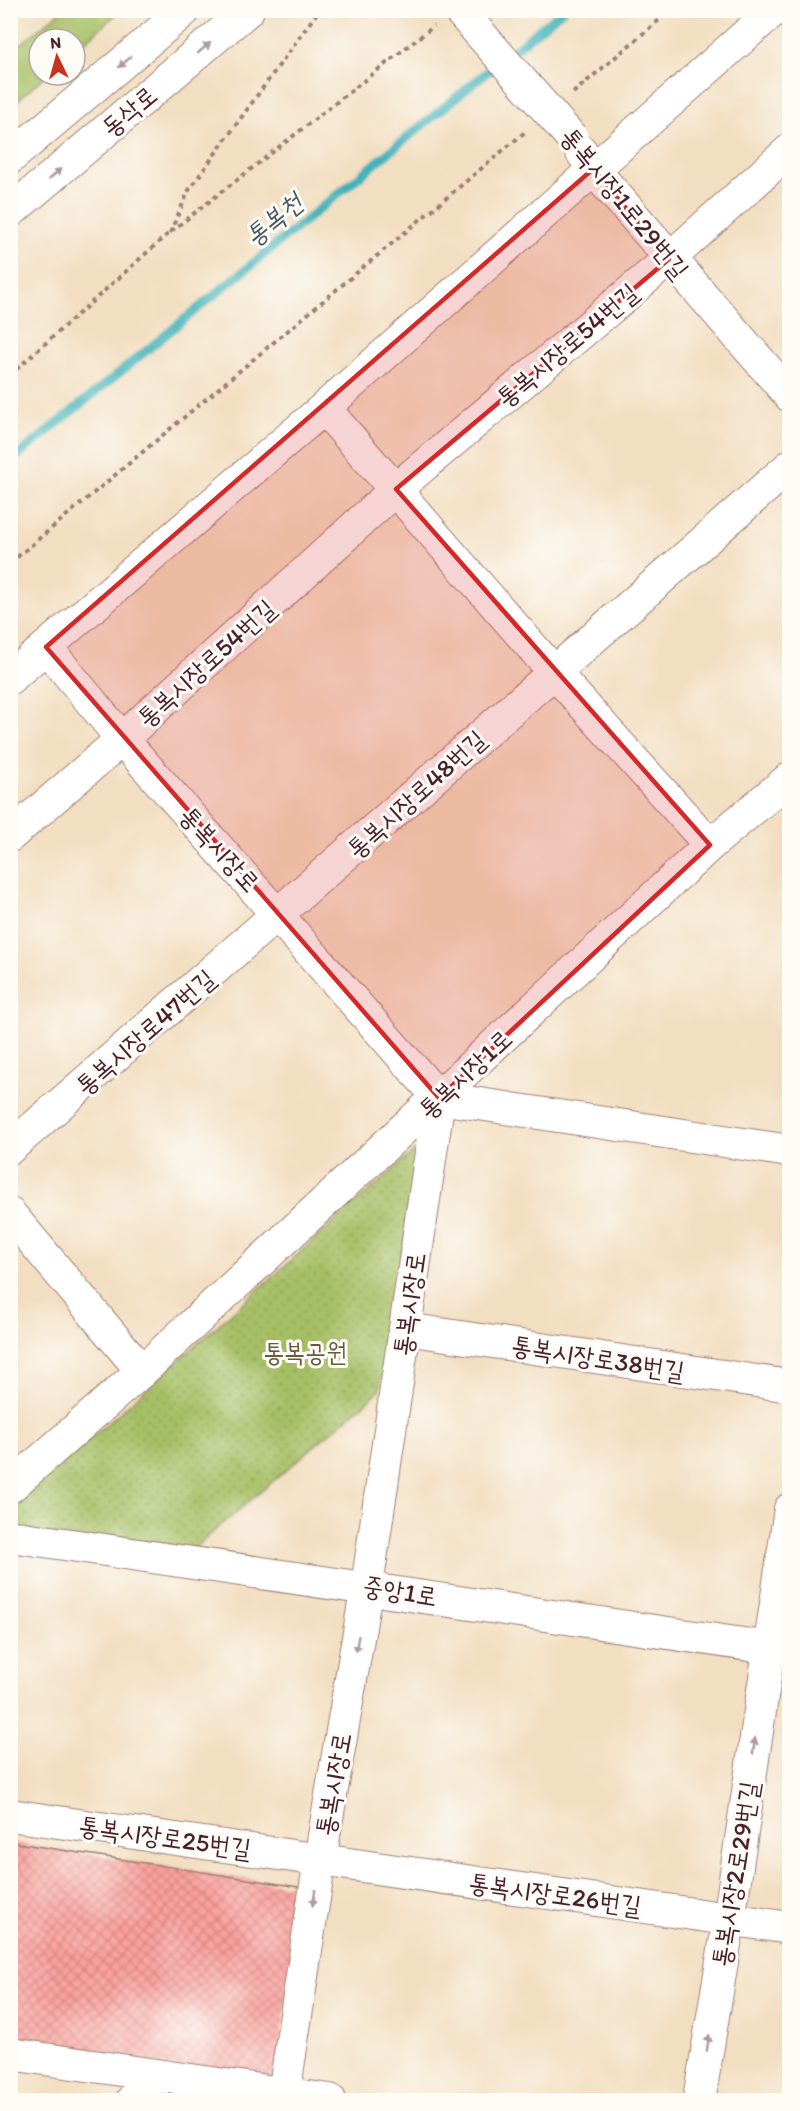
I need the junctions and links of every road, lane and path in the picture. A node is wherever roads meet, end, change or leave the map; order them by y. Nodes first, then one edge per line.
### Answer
1 (185, 10) edge
2 (248, 10) edge
3 (319, 10) edge
4 (670, 10) edge
5 (774, 10) edge
6 (448, 18) edge
7 (564, 100) dead end
8 (528, 130) dead end
9 (789, 150) edge
10 (10, 158) edge
11 (593, 170) junction
12 (10, 212) edge
13 (169, 233) junction
14 (669, 259) junction
15 (10, 375) edge
16 (789, 396) edge
17 (324, 408) junction
18 (789, 466) edge
19 (396, 489) junction
20 (10, 563) edge
21 (45, 647) junction
22 (553, 671) junction
23 (10, 678) edge
24 (122, 739) junction
25 (789, 778) edge
26 (10, 836) edge
27 (710, 845) junction
28 (279, 916) junction
29 (439, 1098) junction
30 (10, 1148) edge
31 (789, 1151) edge
32 (10, 1214) edge
33 (406, 1329) junction
34 (142, 1371) junction
35 (789, 1386) edge
36 (10, 1487) edge
37 (789, 1509) edge
38 (10, 1536) edge
39 (367, 1586) junction
40 (779, 1649) edge
41 (10, 1815) edge
42 (320, 1859) junction
43 (729, 1920) junction
44 (789, 1928) edge
45 (10, 2054) edge
46 (157, 2075) junction
47 (283, 2097) edge
48 (132, 2100) edge
49 (330, 2100) edge
50 (699, 2100) edge

1 -> 10 street, 동삭로
12 -> 2 street, 동삭로
3 - 13 path
4 - 7 path
5 - 11 street
6 - 11 street, 통복시장1로29번길, bridge
6 - 13 path
8 - 20 path
9 - 14 street, 통복시장로54번길
11 - 14 street, 통복시장1로29번길
11 - 17 street
13 - 15 path
14 - 16 street, 통복시장1로29번길
14 - 19 street, 통복시장로54번길
17 - 19 street
17 - 21 street
18 - 22 street, 통복시장로48번길
19 - 22 street
19 - 24 street, 통복시장로54번길
21 - 23 street
21 - 24 street, 통복시장로
22 - 27 street
22 - 28 street, 통복시장로48번길
24 - 26 street, 통복시장로54번길
24 - 28 street, 통복시장로
25 - 27 street, 통복시장1로
27 - 29 street, 통복시장1로
28 - 29 street, 통복시장로
28 - 30 street, 통복시장로47번길
29 - 31 street
29 - 33 street, 통복시장로
29 - 34 street, 통복시장1로
32 - 34 street
33 - 35 street, 통복시장로38번길
33 - 39 street, 통복시장로
34 - 36 street, 통복시장1로
37 - 40 street, 통복시장2로29번길
38 - 39 street, 중앙1로
39 - 40 street, 중앙1로
39 -> 42 street, 통복시장로
43 -> 40 street, 통복시장2로29번길
41 - 42 street, 통복시장로25번길
42 - 43 street, 통복시장로26번길
42 -> 47 street, 통복시장로
43 - 44 street, 통복시장로26번길
50 -> 43 street, 통복시장2로29번길
45 - 46 street
46 - 47 street
46 - 48 street
47 - 49 street

